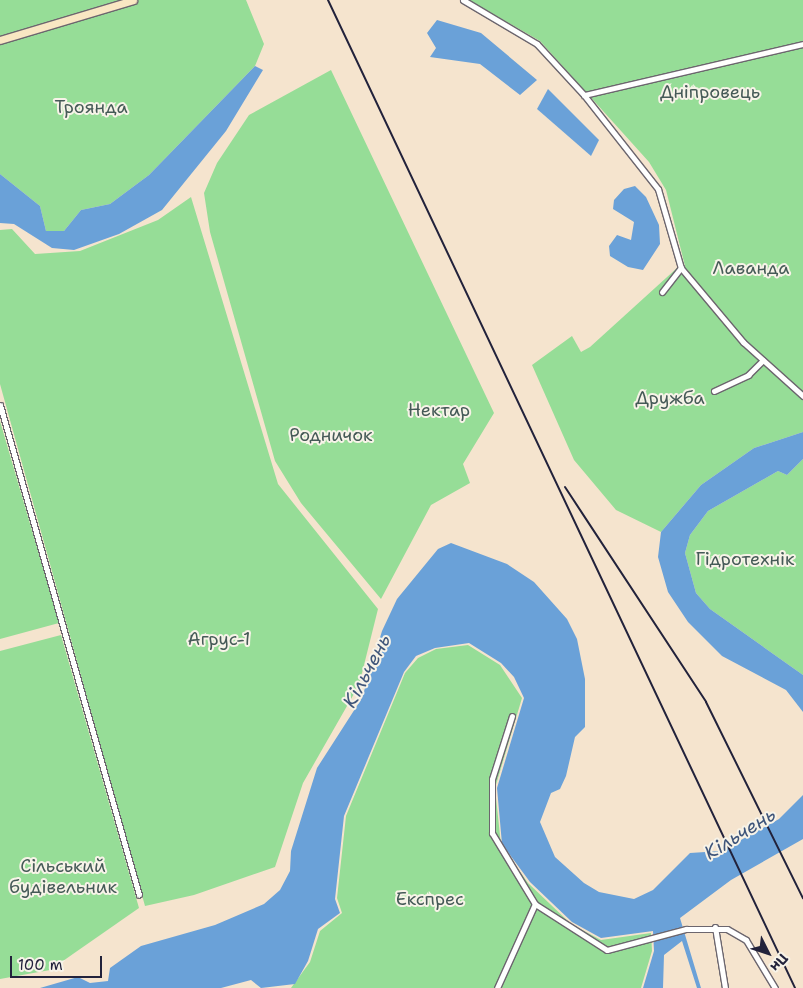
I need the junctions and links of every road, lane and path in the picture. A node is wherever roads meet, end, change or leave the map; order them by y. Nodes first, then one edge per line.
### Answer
1 (133, 0) edge
2 (463, 0) edge
3 (0, 40) edge
4 (803, 44) edge
5 (584, 95) junction
6 (681, 268) junction
7 (662, 292) dead end
8 (763, 360) junction
9 (714, 391) dead end
10 (803, 396) edge
11 (0, 405) edge
12 (512, 716) dead end
13 (139, 895) dead end
14 (535, 904) junction
15 (715, 927) junction
16 (497, 988) edge
17 (725, 988) edge
18 (775, 988) edge

1 - 3 street
2 - 5 street
4 - 5 street
5 - 6 street
6 - 7 street
6 - 8 street
8 - 9 street
8 - 10 street
11 - 13 street
12 - 14 street
14 - 15 street
14 - 16 street
15 - 17 street
15 - 18 street

